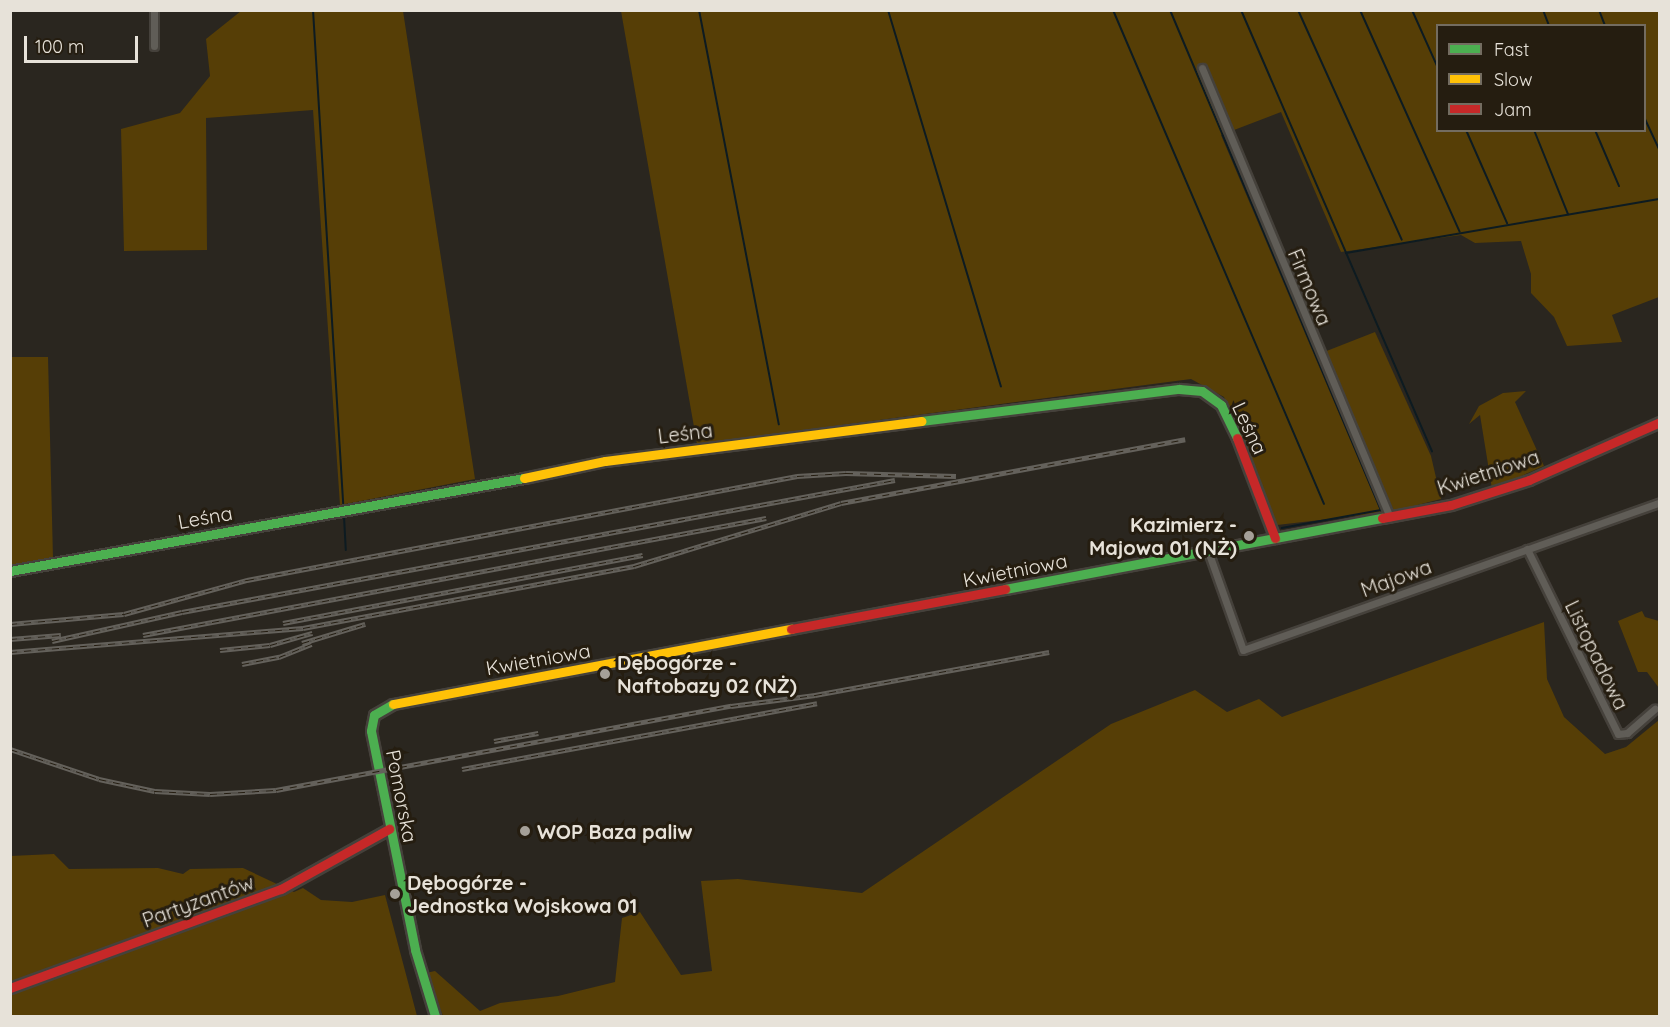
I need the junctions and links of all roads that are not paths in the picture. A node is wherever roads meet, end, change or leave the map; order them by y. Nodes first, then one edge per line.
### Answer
1 (154, 10) edge
2 (154, 46) dead end
3 (1202, 68) dead end
4 (1659, 422) edge
5 (1659, 502) edge
6 (1390, 517) junction
7 (1275, 538) junction
8 (1527, 549) junction
9 (1208, 551) junction
10 (10, 571) edge
11 (1655, 709) dead end
12 (373, 721) joint
13 (389, 829) junction
14 (10, 988) edge
15 (435, 1017) edge

1 - 2 street
3 - 6 street, Firmowa
4 - 6 street, Kwietniowa
5 - 8 street, Majowa
6 - 7 street, Kwietniowa
7 - 9 street, Kwietniowa
7 - 10 street, Leśna
8 - 9 street, Majowa
8 - 11 street, Listopadowa
9 - 12 street, Kwietniowa
12 - 13 street, Pomorska
13 - 14 street, Partyzantów
13 - 15 street, Pomorska

